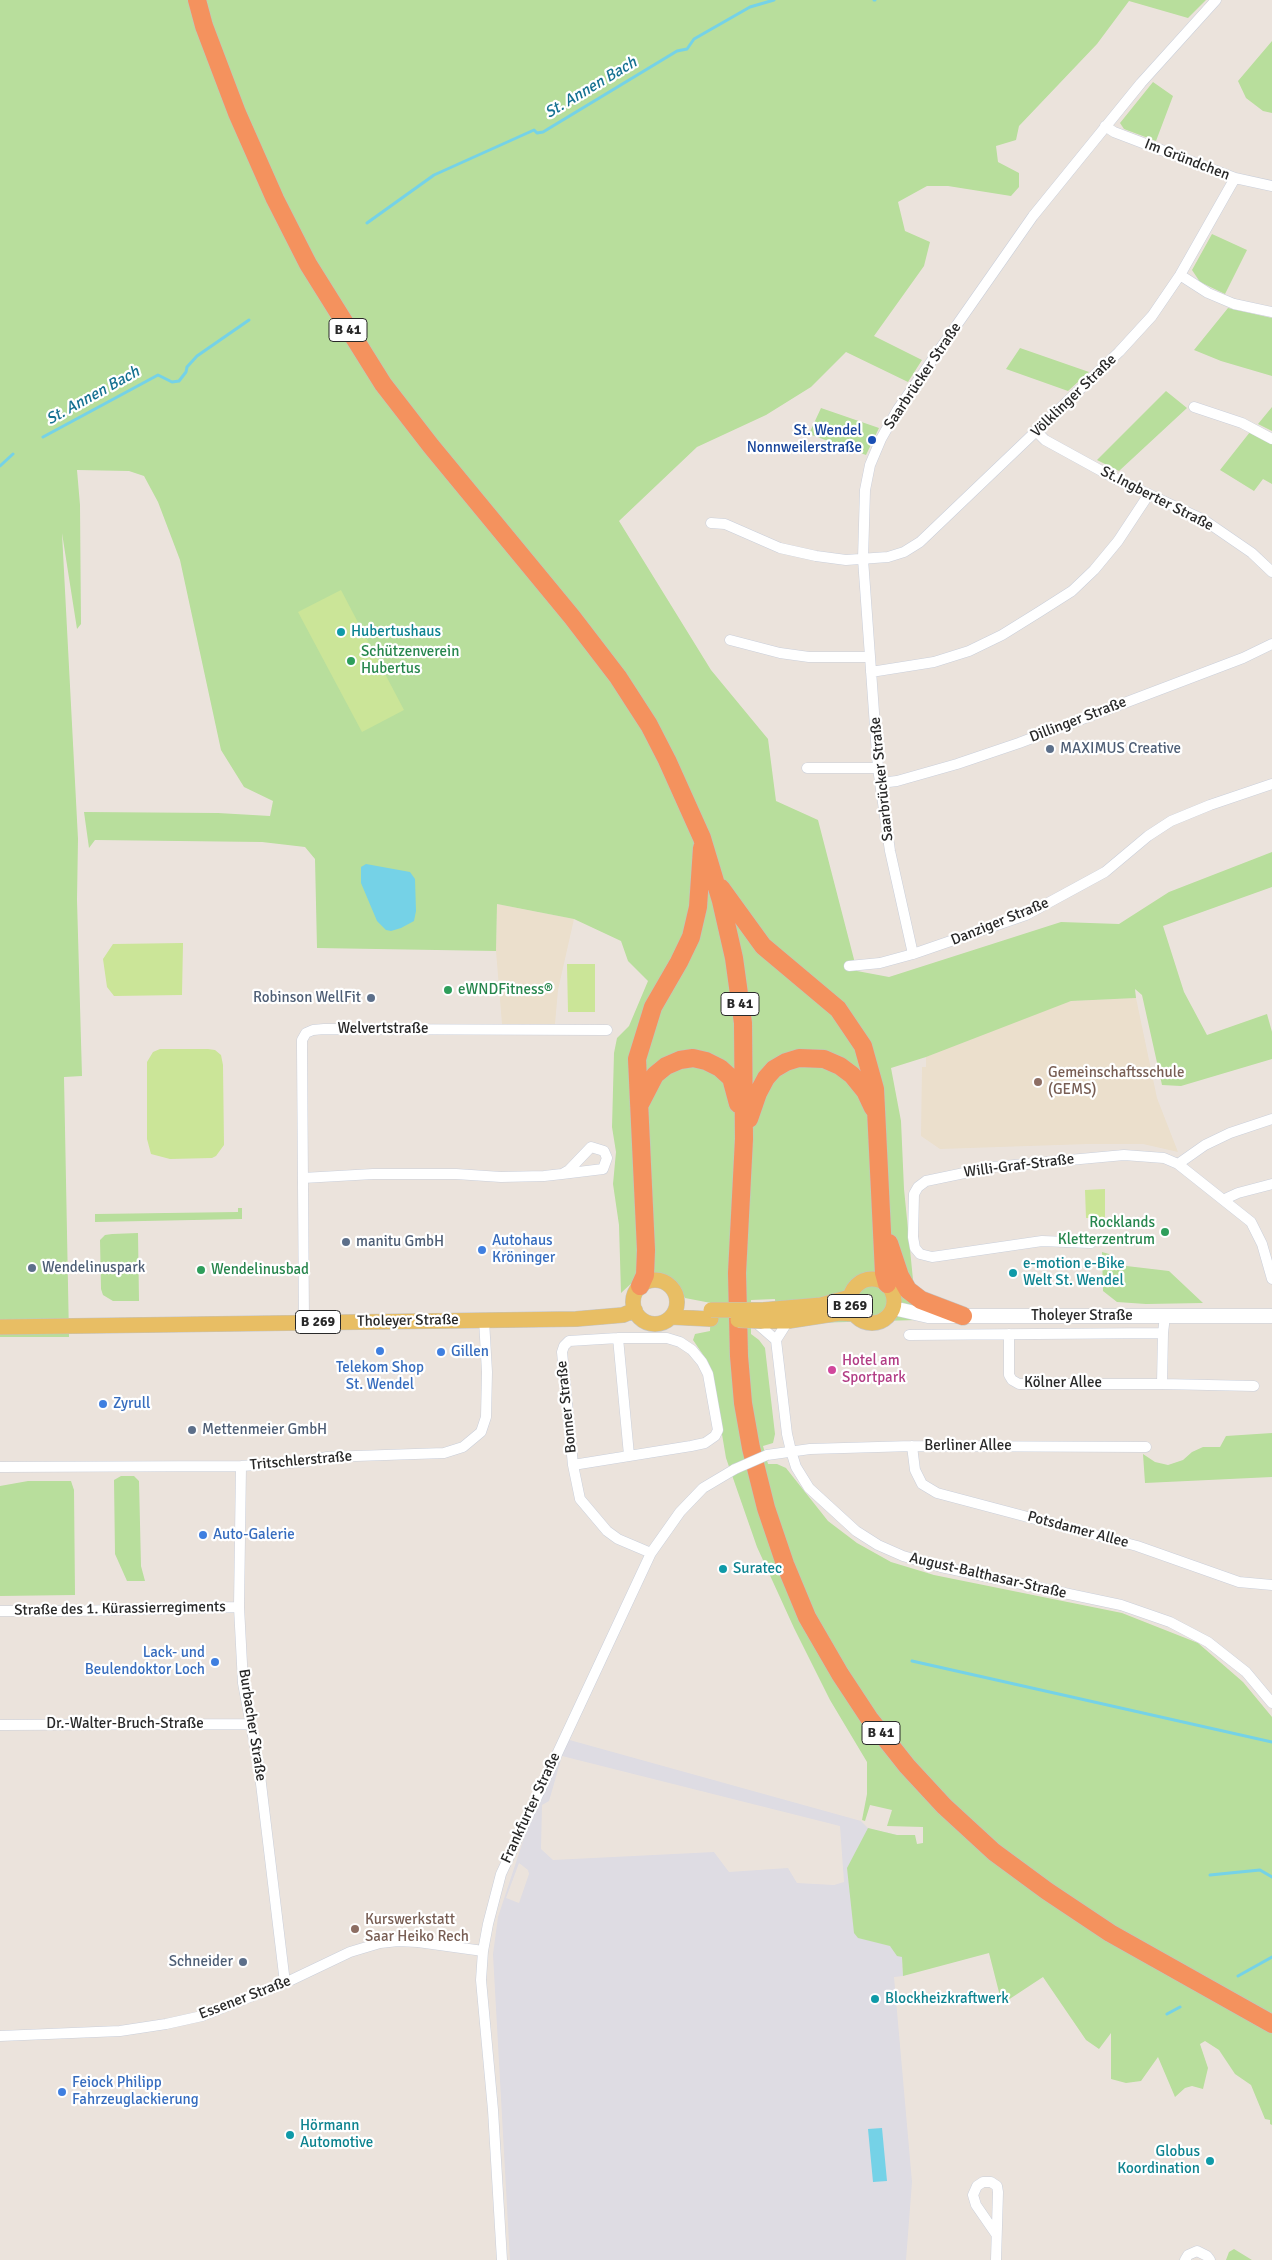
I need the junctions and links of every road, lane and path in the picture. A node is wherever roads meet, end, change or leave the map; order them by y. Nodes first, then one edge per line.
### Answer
1 (197, 0) edge
2 (1216, 0) edge
3 (1105, 126) junction
4 (1235, 178) junction
5 (1272, 186) edge
6 (1180, 274) junction
7 (1272, 312) edge
8 (1194, 407) dead end
9 (1037, 432) junction
10 (1272, 439) edge
11 (1148, 494) junction
12 (711, 523) dead end
13 (863, 559) junction
14 (1272, 572) edge
15 (730, 640) dead end
16 (1272, 644) edge
17 (870, 657) junction
18 (871, 672) junction
19 (807, 768) dead end
20 (878, 768) junction
21 (880, 783) junction
22 (1272, 784) edge
23 (702, 838) junction
24 (715, 880) junction
25 (913, 954) junction
26 (849, 966) dead end
27 (607, 1030) dead end
28 (639, 1105) junction
29 (875, 1112) junction
30 (1272, 1119) edge
31 (744, 1135) junction
32 (1178, 1164) junction
33 (562, 1174) dead end
34 (303, 1178) junction
35 (1272, 1184) edge
36 (1225, 1199) junction
37 (883, 1226) junction
38 (1091, 1243) dead end
39 (646, 1250) junction
40 (1272, 1279) edge
41 (660, 1281) junction
42 (879, 1281) junction
43 (640, 1286) junction
44 (676, 1297) junction
45 (850, 1297) junction
46 (893, 1308) junction
47 (635, 1310) junction
48 (854, 1314) junction
49 (711, 1315) junction
50 (963, 1316) junction
51 (1165, 1316) junction
52 (1272, 1316) edge
53 (671, 1317) junction
54 (759, 1317) junction
55 (484, 1320) junction
56 (788, 1321) junction
57 (304, 1323) junction
58 (0, 1326) edge
59 (1163, 1333) junction
60 (1009, 1334) junction
61 (909, 1335) dead end
62 (618, 1338) junction
63 (776, 1340) junction
64 (1162, 1384) junction
65 (1254, 1386) dead end
66 (912, 1446) junction
67 (1146, 1447) dead end
68 (791, 1451) junction
69 (629, 1455) junction
70 (573, 1465) junction
71 (241, 1466) junction
72 (0, 1467) edge
73 (651, 1553) junction
74 (1272, 1585) edge
75 (239, 1607) junction
76 (0, 1611) edge
77 (1272, 1703) edge
78 (250, 1724) junction
79 (0, 1725) edge
80 (483, 1951) junction
81 (285, 1983) junction
82 (1272, 2024) edge
83 (0, 2036) edge
84 (996, 2234) junction
85 (502, 2260) edge
86 (996, 2260) edge
87 (1185, 2260) edge
88 (1210, 2260) edge

1 - 23 highway, B 41
2 - 3 street, Saarbrücker Straße
3 - 4 street, Im Gründchen
3 - 13 street, Saarbrücker Straße
4 - 5 street, Im Gründchen
4 - 6 street, Völklinger Straße
6 - 7 street
6 - 9 street, Völklinger Straße
8 - 10 street
9 - 11 street, St.Ingberter Straße
9 - 13 street, Völklinger Straße
11 - 14 street, St.Ingberter Straße
11 - 18 street
12 - 13 street, Völklinger Straße
13 - 17 street, Saarbrücker Straße
15 - 17 street
16 - 21 street, Dillinger Straße
17 - 18 street, Saarbrücker Straße
18 - 20 street, Saarbrücker Straße
19 - 20 street
20 - 21 street, Saarbrücker Straße
21 - 25 street, Saarbrücker Straße
22 - 25 street, Danziger Straße
23 - 24 highway, B 41
23 - 28 highway
24 - 29 highway
24 - 31 highway, B 41
25 - 26 street, Danziger Straße
27 - 34 street, Welvertstraße
28 - 31 highway
28 - 39 highway
29 - 31 highway
29 - 37 highway
30 - 32 street
31 - 82 highway, B 41
32 - 36 street, Willi-Graf-Straße
32 - 38 street, Willi-Graf-Straße
33 - 34 street
34 - 57 street, Welvertstraße
35 - 36 street
36 - 40 street, Willi-Graf-Straße
37 - 42 highway
37 - 50 highway
39 - 41 highway
39 - 43 highway
41 - 43 main road
41 - 44 main road, B 269
42 - 45 main road, B 269
42 - 46 main road, B 269
43 - 47 main road
44 - 49 main road, B 269
44 - 53 main road
45 - 48 main road, B 269
45 - 54 main road, B 269
46 - 48 main road, B 269
46 - 50 main road, Tholeyer Straße
47 - 53 main road, B 269
47 - 55 main road, Tholeyer Straße / B 269
48 - 56 main road, B 269
49 - 53 main road, B 269
49 - 54 main road, B 269, bridge
50 - 51 main road, Tholeyer Straße
51 - 52 main road, Tholeyer Straße
51 - 59 street
54 - 56 main road, B 269
54 - 63 street
55 - 57 main road, Tholeyer Straße / B 269
55 - 71 street, Tritschlerstraße
56 - 63 street
57 - 58 main road, Tholeyer Straße / B 269
59 - 60 street
59 - 64 street
60 - 61 street
60 - 64 street, Kölner Allee
62 - 69 street
62 - 69 street, Bonner Straße
62 - 70 street, Bonner Straße
63 - 68 street, August-Balthasar-Straße
64 - 65 street, Kölner Allee
66 - 67 street, Berliner Allee
66 - 68 street, Berliner Allee
66 - 74 street, Potsdamer Allee
68 - 73 street, Frankfurter Straße, bridge
68 - 77 street, August-Balthasar-Straße
69 - 70 street, Bonner Straße
70 - 73 street, Bonner Straße
71 - 72 street, Tritschlerstraße
71 - 75 street, Burbacher Straße
73 - 80 street, Frankfurter Straße
75 - 76 street, Straße des 1. Kürassierregiments
75 - 78 street, Burbacher Straße
78 - 79 street, Dr.-Walter-Bruch-Straße
78 - 81 street, Burbacher Straße
80 - 81 street, Essener Straße
80 - 85 street, Frankfurter Straße
81 - 83 street, Essener Straße
84 - 84 street
84 - 86 street
87 - 88 street

